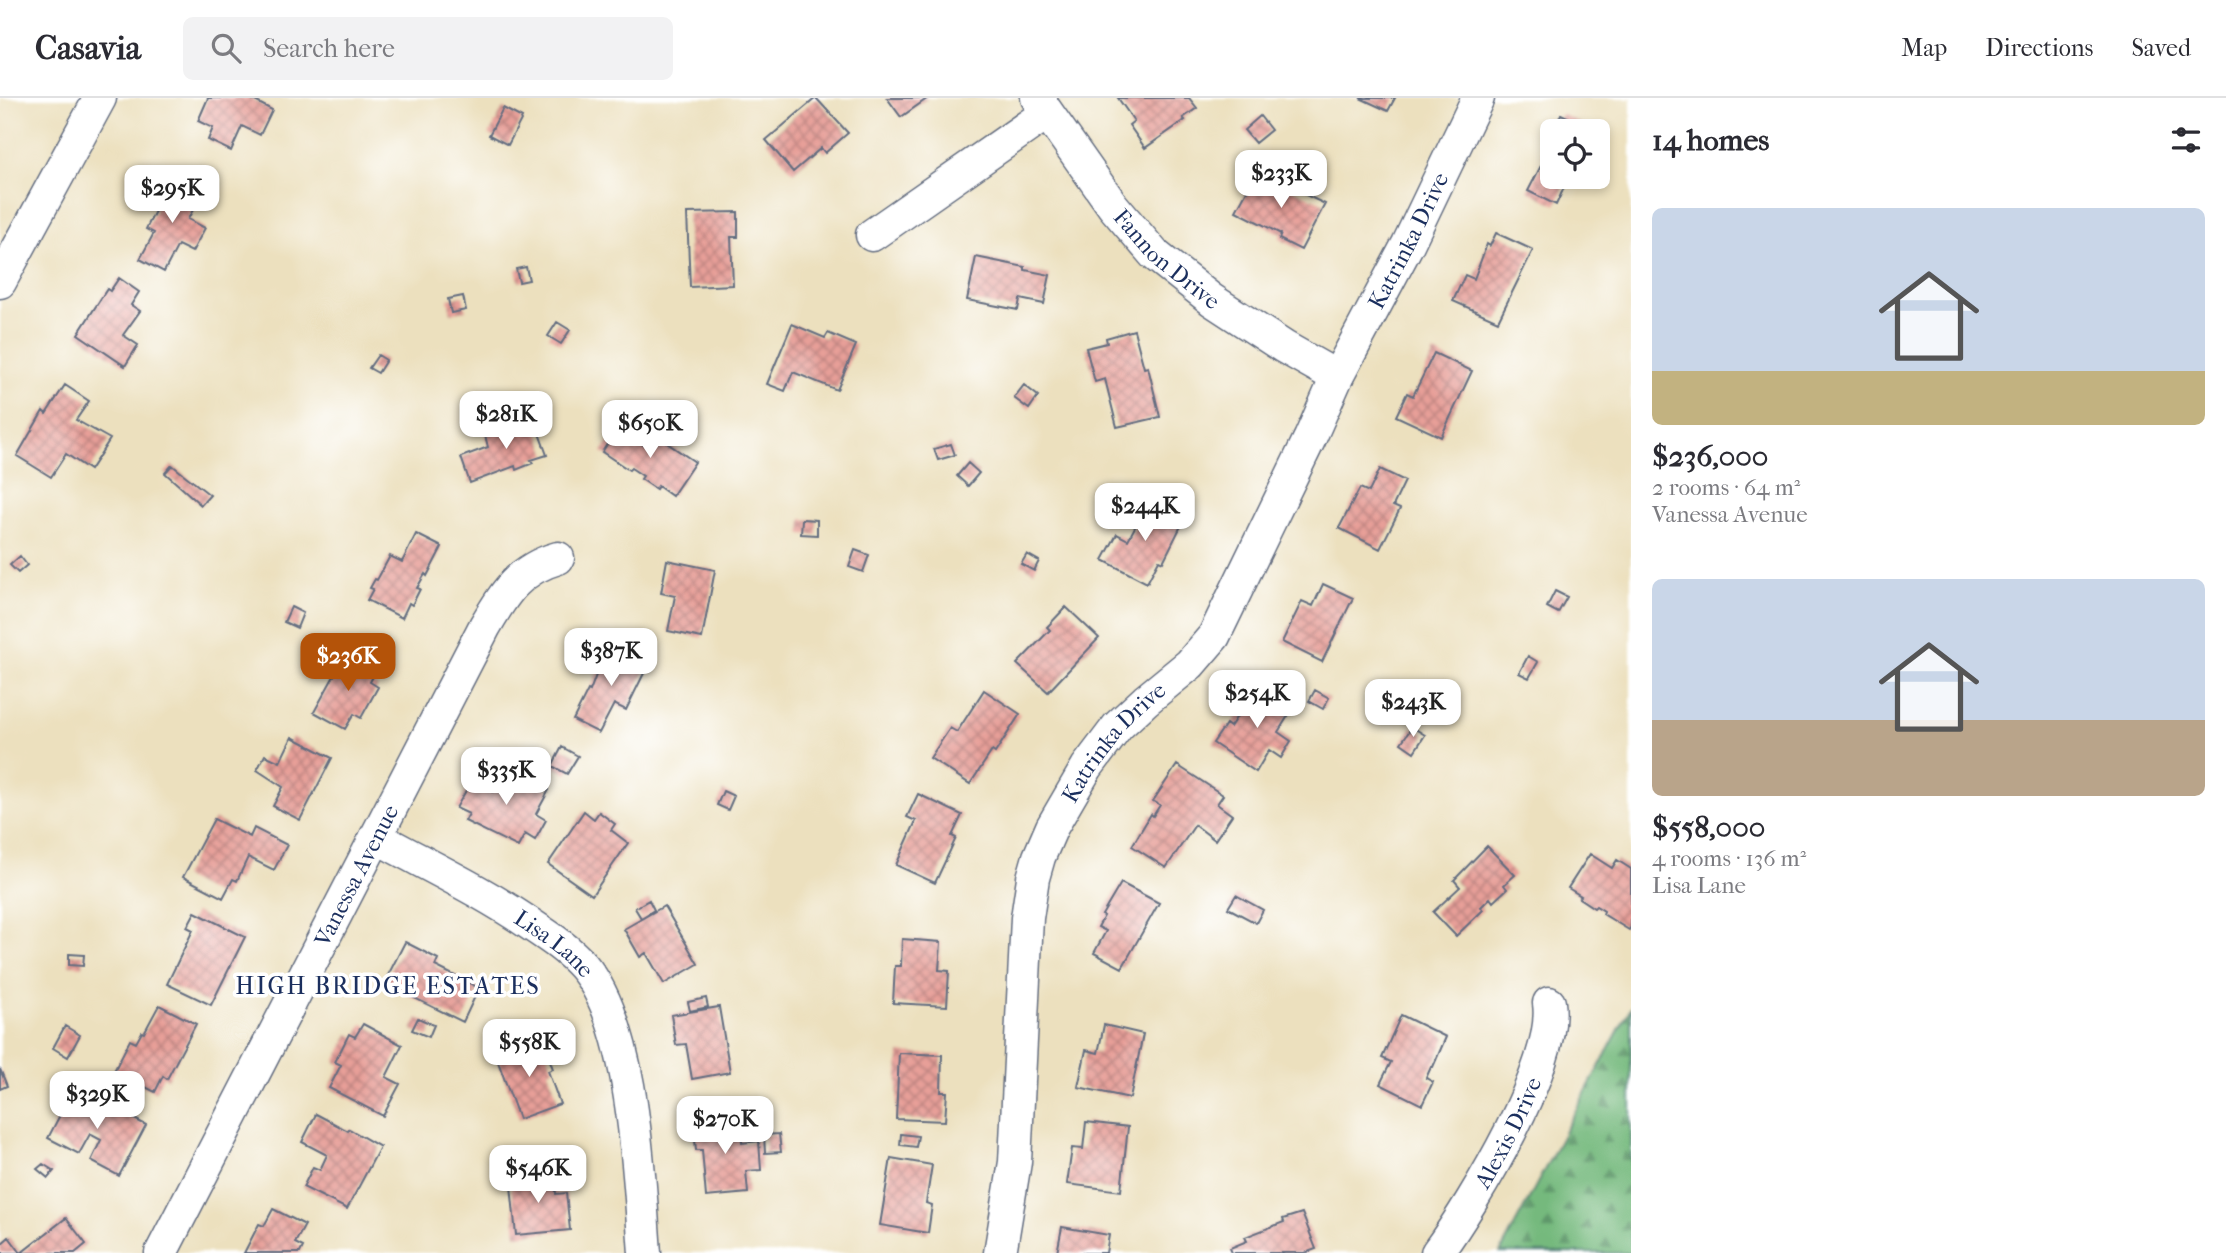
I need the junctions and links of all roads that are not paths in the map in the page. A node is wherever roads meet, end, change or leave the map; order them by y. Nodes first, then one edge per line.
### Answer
1 (100, 98) edge
2 (1478, 98) edge
3 (1042, 105) edge
4 (872, 235) dead end
5 (0, 282) edge
6 (1337, 377) junction
7 (558, 558) dead end
8 (376, 837) junction
9 (1549, 1003) dead end
10 (161, 1253) edge
11 (645, 1253) edge
12 (1000, 1253) edge
13 (1437, 1253) edge

1 - 5 street
2 - 6 street, Katrinka Drive
3 - 4 street
3 - 6 street, Fannon Drive
6 - 12 street, Katrinka Drive
7 - 8 street, Vanessa Avenue
8 - 10 street, Vanessa Avenue
8 - 11 street, Lisa Lane
9 - 13 street, Alexis Drive

